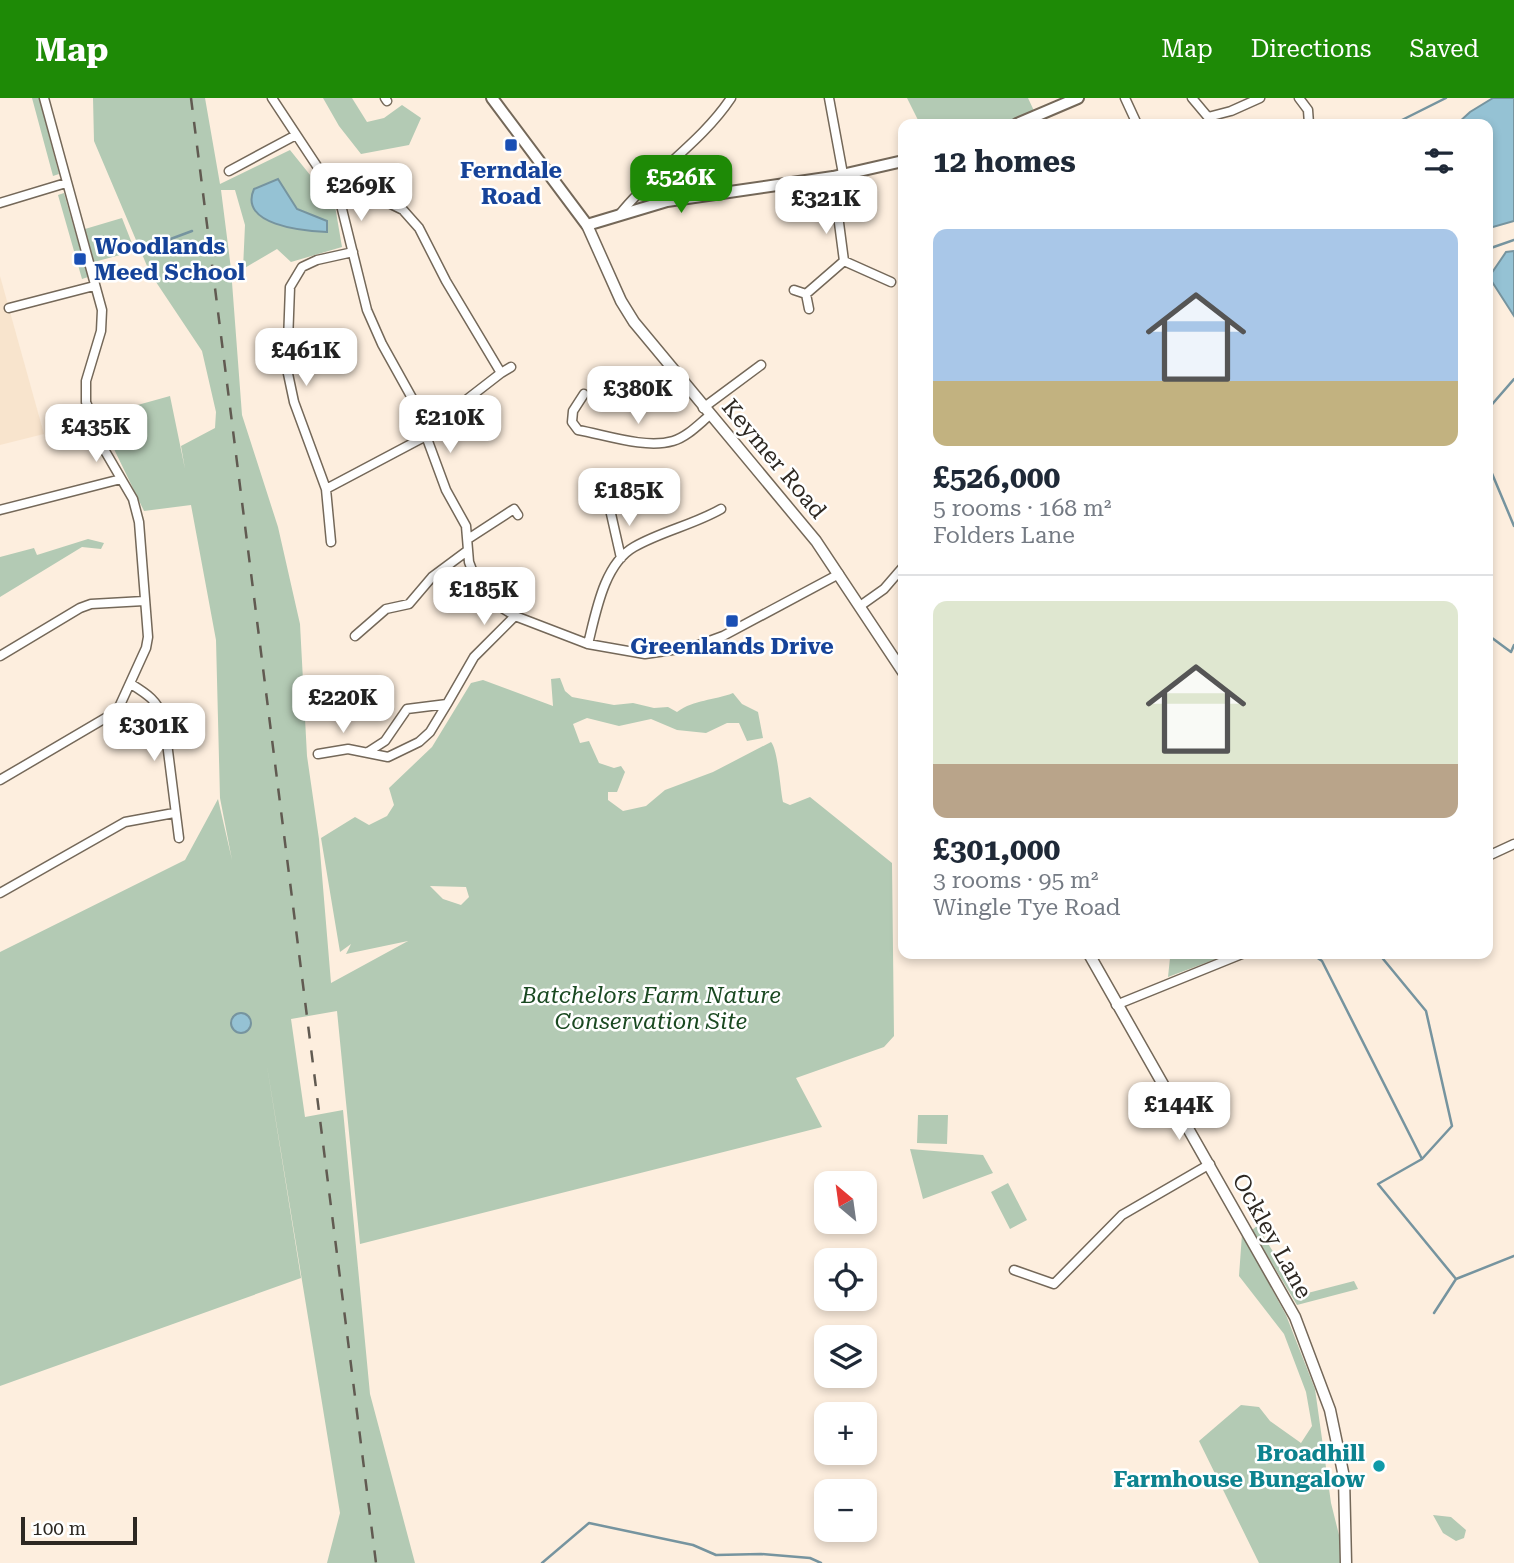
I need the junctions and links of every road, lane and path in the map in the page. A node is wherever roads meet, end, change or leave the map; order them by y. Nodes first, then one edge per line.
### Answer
1 (44, 98) edge
2 (272, 98) edge
3 (492, 98) edge
4 (731, 98) edge
5 (829, 98) edge
6 (1079, 98) edge
7 (1125, 98) edge
8 (1192, 98) edge
9 (1260, 98) edge
10 (1300, 98) edge
11 (1029, 119) edge
12 (1135, 119) edge
13 (1309, 119) edge
14 (296, 135) junction
15 (898, 162) edge
16 (229, 171) dead end
17 (838, 176) junction
18 (66, 183) junction
19 (340, 201) junction
20 (0, 203) edge
21 (620, 214) junction
22 (587, 225) junction
23 (353, 252) junction
24 (844, 261) junction
25 (891, 282) dead end
26 (94, 286) junction
27 (794, 290) dead end
28 (806, 295) junction
29 (9, 308) dead end
30 (809, 309) dead end
31 (761, 365) dead end
32 (511, 367) dead end
33 (501, 373) junction
34 (584, 394) dead end
35 (461, 404) dead end
36 (706, 411) junction
37 (428, 435) junction
38 (121, 479) junction
39 (326, 489) junction
40 (609, 505) dead end
41 (721, 509) dead end
42 (0, 510) edge
43 (518, 514) dead end
44 (468, 539) junction
45 (331, 542) dead end
46 (467, 551) junction
47 (621, 558) junction
48 (898, 573) edge
49 (839, 575) junction
50 (144, 601) junction
51 (860, 606) junction
52 (515, 616) junction
53 (355, 636) dead end
54 (588, 644) junction
55 (0, 656) edge
56 (898, 664) edge
57 (131, 684) junction
58 (447, 704) junction
59 (381, 743) junction
60 (405, 748) junction
61 (368, 752) junction
62 (318, 754) dead end
63 (0, 780) edge
64 (174, 813) junction
65 (179, 838) dead end
66 (1514, 844) edge
67 (1493, 854) edge
68 (0, 893) edge
69 (1092, 959) edge
70 (1229, 959) edge
71 (1116, 1004) junction
72 (1210, 1164) junction
73 (1014, 1270) dead end
74 (1346, 1563) edge

1 - 18 street
2 - 14 street
3 - 22 main road, Keymer Road
4 - 21 street
5 - 17 street
6 - 11 main road
7 - 12 street
8 - 9 street
10 - 13 street
14 - 16 street
14 - 19 street
15 - 17 main road
17 - 21 main road
17 - 24 street
18 - 20 street
18 - 26 street
19 - 23 street
19 - 33 street
21 - 22 main road
22 - 36 street, Keymer Road
23 - 37 street
23 - 39 street
24 - 25 street
24 - 28 street
26 - 29 street
26 - 38 street
27 - 28 street
28 - 30 street
31 - 36 street
32 - 33 street
33 - 35 street
34 - 36 street
36 - 49 street, Keymer Road
37 - 39 street
37 - 44 street
38 - 42 street
38 - 50 street
39 - 45 street
40 - 47 street
41 - 47 street
43 - 44 street
44 - 46 street
46 - 52 street
46 - 53 street
47 - 54 street
48 - 51 street
49 - 51 street, Keymer Road
49 - 54 street
50 - 55 street
50 - 57 street
51 - 56 street, Keymer Road
52 - 54 street
52 - 58 street
57 - 63 street
57 - 64 street
58 - 59 street
58 - 60 street
59 - 60 street
59 - 61 street
60 - 61 street
61 - 62 street
64 - 65 street
64 - 68 street
66 - 67 street
69 - 71 street, Ockley Lane
70 - 71 street
71 - 72 street, Ockley Lane
72 - 73 street
72 - 74 street, Ockley Lane

